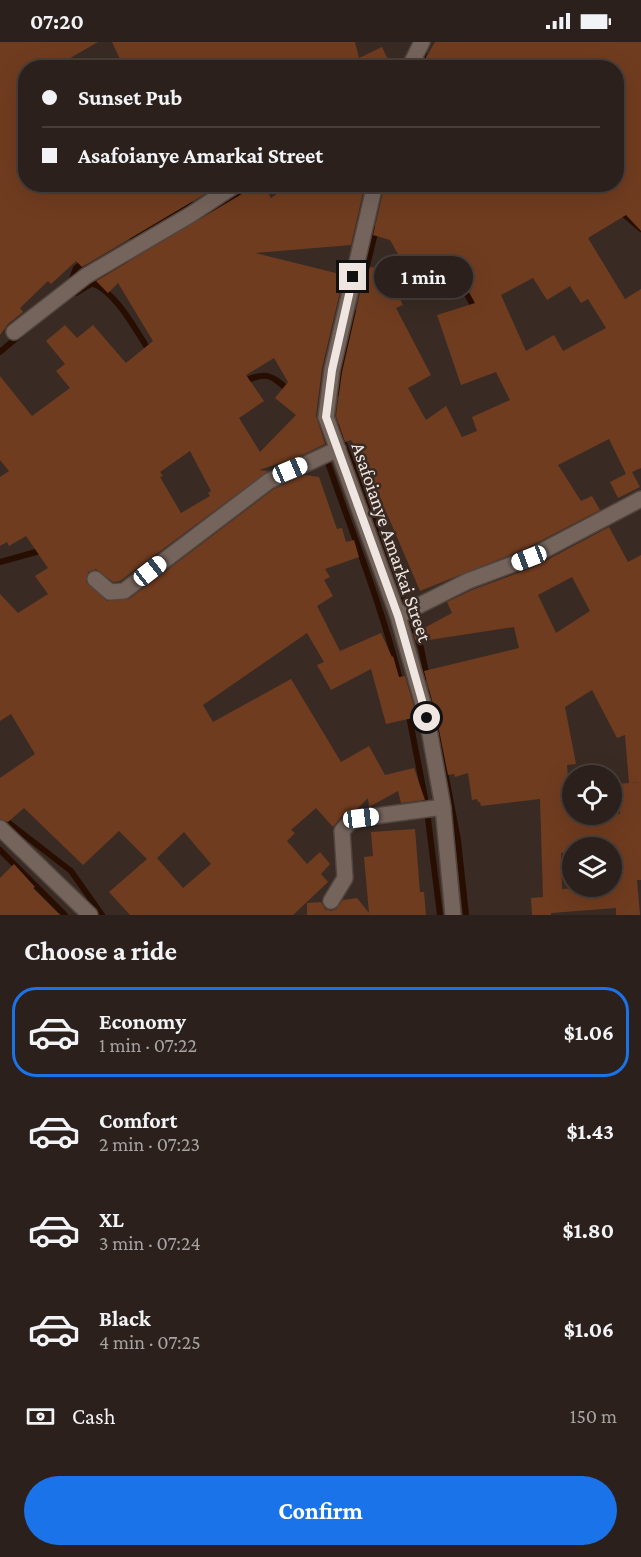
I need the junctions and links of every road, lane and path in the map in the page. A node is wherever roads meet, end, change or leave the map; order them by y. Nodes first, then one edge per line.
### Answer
1 (422, 42) edge
2 (413, 60) edge
3 (225, 192) edge
4 (373, 192) edge
5 (14, 332) dead end
6 (338, 449) junction
7 (641, 499) edge
8 (95, 579) dead end
9 (398, 616) junction
10 (443, 807) junction
11 (0, 828) edge
12 (331, 901) dead end
13 (90, 915) edge
14 (453, 915) edge

1 - 2 street
3 - 5 street
4 - 6 street, Asafoianye Amarkai Street
6 - 8 street
6 - 9 street, Asafoianye Amarkai Street
7 - 9 street
9 - 10 street, Asafoianye Amarkai Street
10 - 12 street
10 - 14 street, Asafoianye Amarkai Street
11 - 13 street

